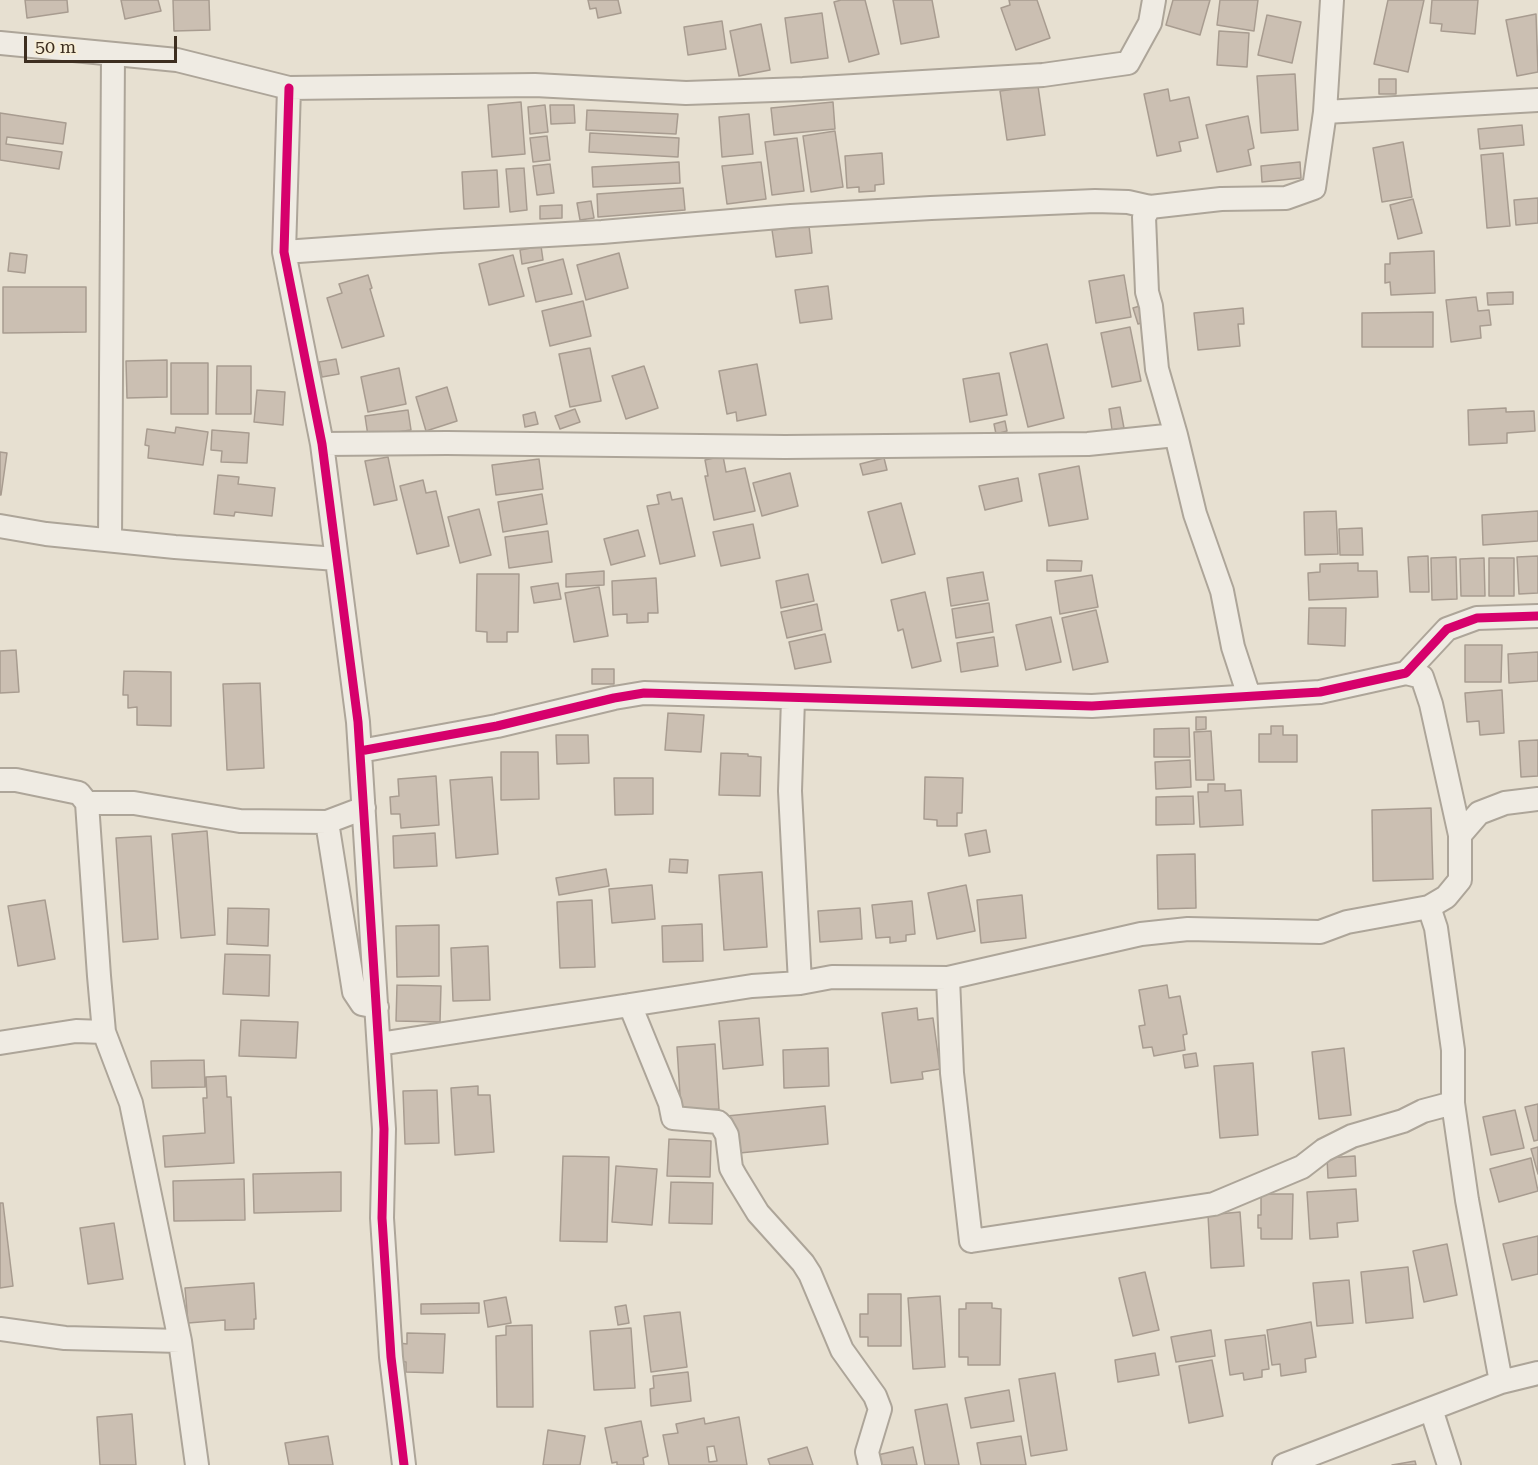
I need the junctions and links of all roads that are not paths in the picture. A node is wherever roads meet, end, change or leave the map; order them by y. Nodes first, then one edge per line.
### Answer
1 (1154, 0) edge
2 (1332, 0) edge
3 (0, 44) edge
4 (113, 54) junction
5 (289, 88) junction
6 (1538, 100) edge
7 (1326, 112) junction
8 (1150, 207) junction
9 (284, 252) junction
10 (1176, 435) junction
11 (322, 444) junction
12 (0, 526) edge
13 (110, 540) junction
14 (337, 559) junction
15 (1538, 616) edge
16 (1406, 673) junction
17 (1249, 696) junction
18 (793, 699) junction
19 (360, 751) junction
20 (0, 780) edge
21 (1538, 799) edge
22 (87, 803) junction
23 (364, 808) junction
24 (327, 822) junction
25 (1460, 835) junction
26 (1429, 907) junction
27 (948, 978) junction
28 (800, 983) junction
29 (630, 1005) junction
30 (376, 1007) junction
31 (104, 1032) junction
32 (0, 1043) edge
33 (379, 1044) junction
34 (1453, 1103) junction
35 (0, 1329) edge
36 (180, 1341) junction
37 (1538, 1372) edge
38 (1501, 1382) junction
39 (1431, 1409) junction
40 (197, 1465) edge
41 (404, 1465) edge
42 (870, 1465) edge
43 (1284, 1465) edge
44 (1449, 1465) edge

1 - 5 street
2 - 7 street
3 - 4 street
4 - 5 street
4 - 13 street
5 - 9 street
6 - 7 street
7 - 8 street
8 - 9 street
8 - 10 street
9 - 11 street
10 - 11 street
10 - 17 street
11 - 14 street
12 - 13 street
13 - 14 street
14 - 19 street
15 - 16 street
16 - 17 street
16 - 25 street
17 - 18 street
18 - 19 street
18 - 28 street
19 - 23 street
20 - 22 street
21 - 25 street
22 - 24 street
22 - 31 street
23 - 24 street
23 - 30 street
24 - 30 street
25 - 26 street
26 - 27 street
26 - 34 street
27 - 28 street
27 - 34 street
28 - 29 street
29 - 33 street
29 - 42 street
30 - 33 street
31 - 32 street
31 - 36 street
33 - 41 street
34 - 38 street
35 - 36 street
36 - 40 street
37 - 38 street
38 - 39 street
39 - 43 street
39 - 44 street

